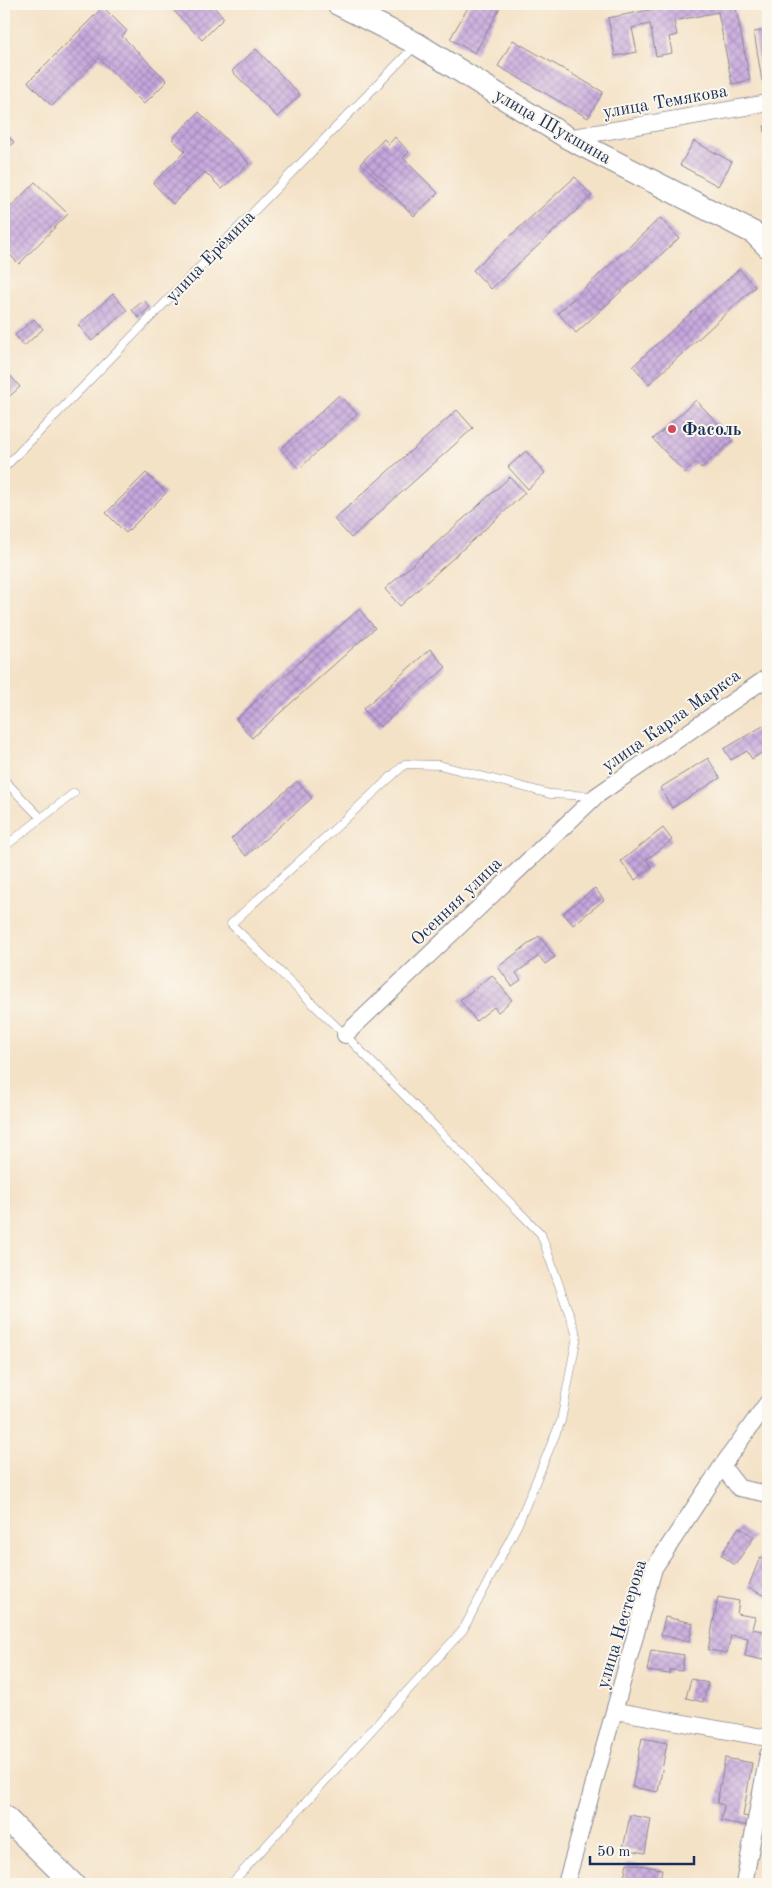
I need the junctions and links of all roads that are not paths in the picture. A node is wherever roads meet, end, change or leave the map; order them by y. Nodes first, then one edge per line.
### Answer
1 (338, 4) edge
2 (417, 44) junction
3 (768, 104) edge
4 (568, 138) junction
5 (768, 247) edge
6 (4, 468) edge
7 (768, 677) edge
8 (4, 780) edge
9 (74, 793) dead end
10 (596, 796) junction
11 (41, 818) junction
12 (4, 847) edge
13 (345, 1035) junction
14 (768, 1402) edge
15 (722, 1466) junction
16 (768, 1494) edge
17 (616, 1711) junction
18 (768, 1738) edge
19 (768, 1755) edge
20 (4, 1816) edge
21 (73, 1884) edge
22 (231, 1884) edge
23 (566, 1884) edge
24 (744, 1884) edge

1 - 2 street, улица Шукшина
2 - 4 street, улица Шукшина
2 - 6 lane, улица Ерёмина
3 - 4 street, улица Темякова
4 - 5 street, улица Шукшина
7 - 10 street, улица Карла Маркса
8 - 11 lane
9 - 11 lane
10 - 13 street, Осенняя улица
10 - 13 lane
11 - 12 lane
13 - 22 lane
14 - 15 street, улица Нестерова
15 - 16 street
15 - 17 street, улица Нестерова
17 - 18 street
17 - 23 street, улица Нестерова
19 - 24 street
20 - 21 street

